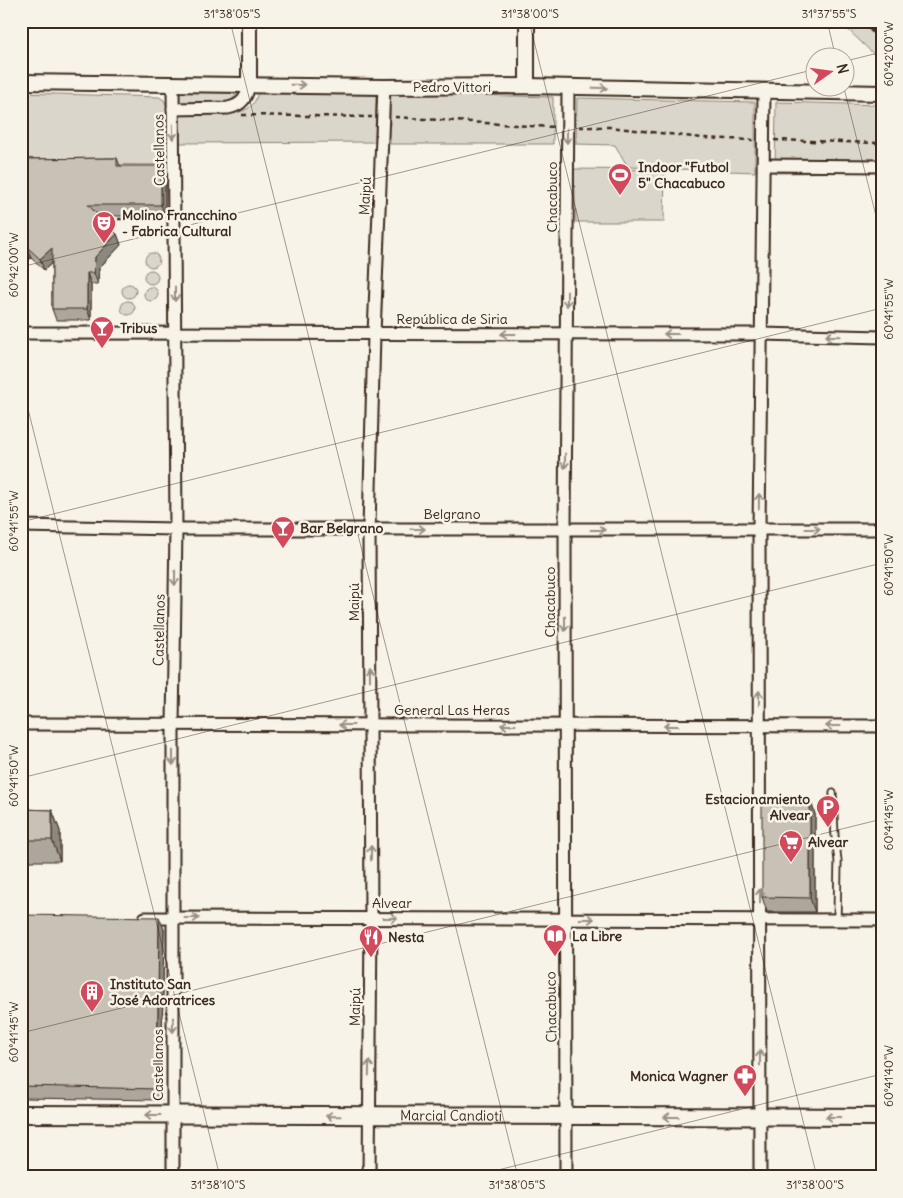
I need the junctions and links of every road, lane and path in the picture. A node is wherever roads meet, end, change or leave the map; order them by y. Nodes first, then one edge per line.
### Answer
1 (249, 21) edge
2 (527, 21) edge
3 (21, 82) edge
4 (173, 83) junction
5 (249, 84) junction
6 (527, 86) junction
7 (384, 87) junction
8 (568, 87) junction
9 (764, 92) junction
10 (882, 94) edge
11 (173, 109) junction
12 (240, 115) dead end
13 (384, 117) junction
14 (567, 127) junction
15 (764, 140) junction
16 (882, 143) edge
17 (764, 165) junction
18 (882, 166) edge
19 (175, 218) junction
20 (98, 219) edge
21 (21, 333) edge
22 (175, 334) junction
23 (374, 334) junction
24 (567, 334) junction
25 (761, 334) junction
26 (882, 337) edge
27 (21, 526) edge
28 (176, 529) junction
29 (369, 529) junction
30 (759, 529) junction
31 (882, 529) edge
32 (565, 530) junction
33 (21, 724) edge
34 (173, 725) junction
35 (370, 725) junction
36 (565, 725) junction
37 (759, 726) junction
38 (882, 726) edge
39 (833, 793) dead end
40 (135, 918) edge
41 (173, 918) junction
42 (371, 918) junction
43 (565, 919) junction
44 (760, 919) junction
45 (837, 920) junction
46 (882, 920) edge
47 (21, 1114) edge
48 (174, 1115) junction
49 (567, 1116) junction
50 (369, 1117) junction
51 (760, 1117) junction
52 (882, 1117) edge
53 (174, 1177) edge
54 (369, 1177) edge
55 (566, 1177) edge
56 (760, 1177) edge

1 - 5 street
2 - 6 street
3 - 4 street, Pedro Vittori
4 - 5 street, Pedro Vittori
4 - 11 street, Castellanos
5 -> 7 street, Pedro Vittori
5 - 11 street
6 - 7 street, Pedro Vittori
6 - 8 street, Pedro Vittori
7 - 13 street, Maipú
8 -> 9 street, Pedro Vittori
8 - 14 street, Chacabuco
9 - 10 street, Pedro Vittori
9 - 15 street
11 -> 19 street, Castellanos
12 - 13 path
13 - 14 path
13 - 23 street, Maipú
14 - 15 path
14 -> 24 street, Chacabuco
15 - 16 path
15 - 17 street
17 - 18 street
17 - 25 street
19 - 20 path
19 -> 22 street, Castellanos
21 - 22 street, República de Siria
22 - 23 street, República de Siria
22 - 28 street, Castellanos
24 -> 23 street, República de Siria
23 - 29 street, Maipú
25 -> 24 street, República de Siria
24 -> 32 street, Chacabuco
26 -> 25 street, República de Siria
30 -> 25 street
27 - 28 street, Belgrano
28 - 29 street, Belgrano
28 -> 34 street, Castellanos
29 -> 32 street, Belgrano
35 -> 29 street, Maipú
30 -> 31 street, Belgrano
32 -> 30 street, Belgrano
37 -> 30 street
32 -> 36 street, Chacabuco
33 - 34 street, General Las Heras
35 -> 34 street, General Las Heras
34 -> 41 street, Castellanos
36 -> 35 street, General Las Heras
42 -> 35 street, Maipú
37 -> 36 street, General Las Heras
36 - 43 street, Chacabuco
38 -> 37 street, General Las Heras
44 -> 37 street
39 - 45 lane
40 - 41 street, Alvear
41 -> 42 street, Alvear
41 -> 48 street, Castellanos
42 -> 43 street, Alvear
50 -> 42 street, Maipú
43 -> 44 street, Alvear
43 - 49 street, Chacabuco
44 - 45 street, Alvear
51 -> 44 street
45 - 46 street, Alvear
48 -> 47 main road, Marcial Candioti
50 -> 48 main road, Marcial Candioti
48 - 53 street, Castellanos
49 - 50 main road, Marcial Candioti
51 -> 49 main road, Marcial Candioti
49 - 55 street, Chacabuco
50 - 54 street, Maipú
52 -> 51 main road, Marcial Candioti
51 - 56 street

